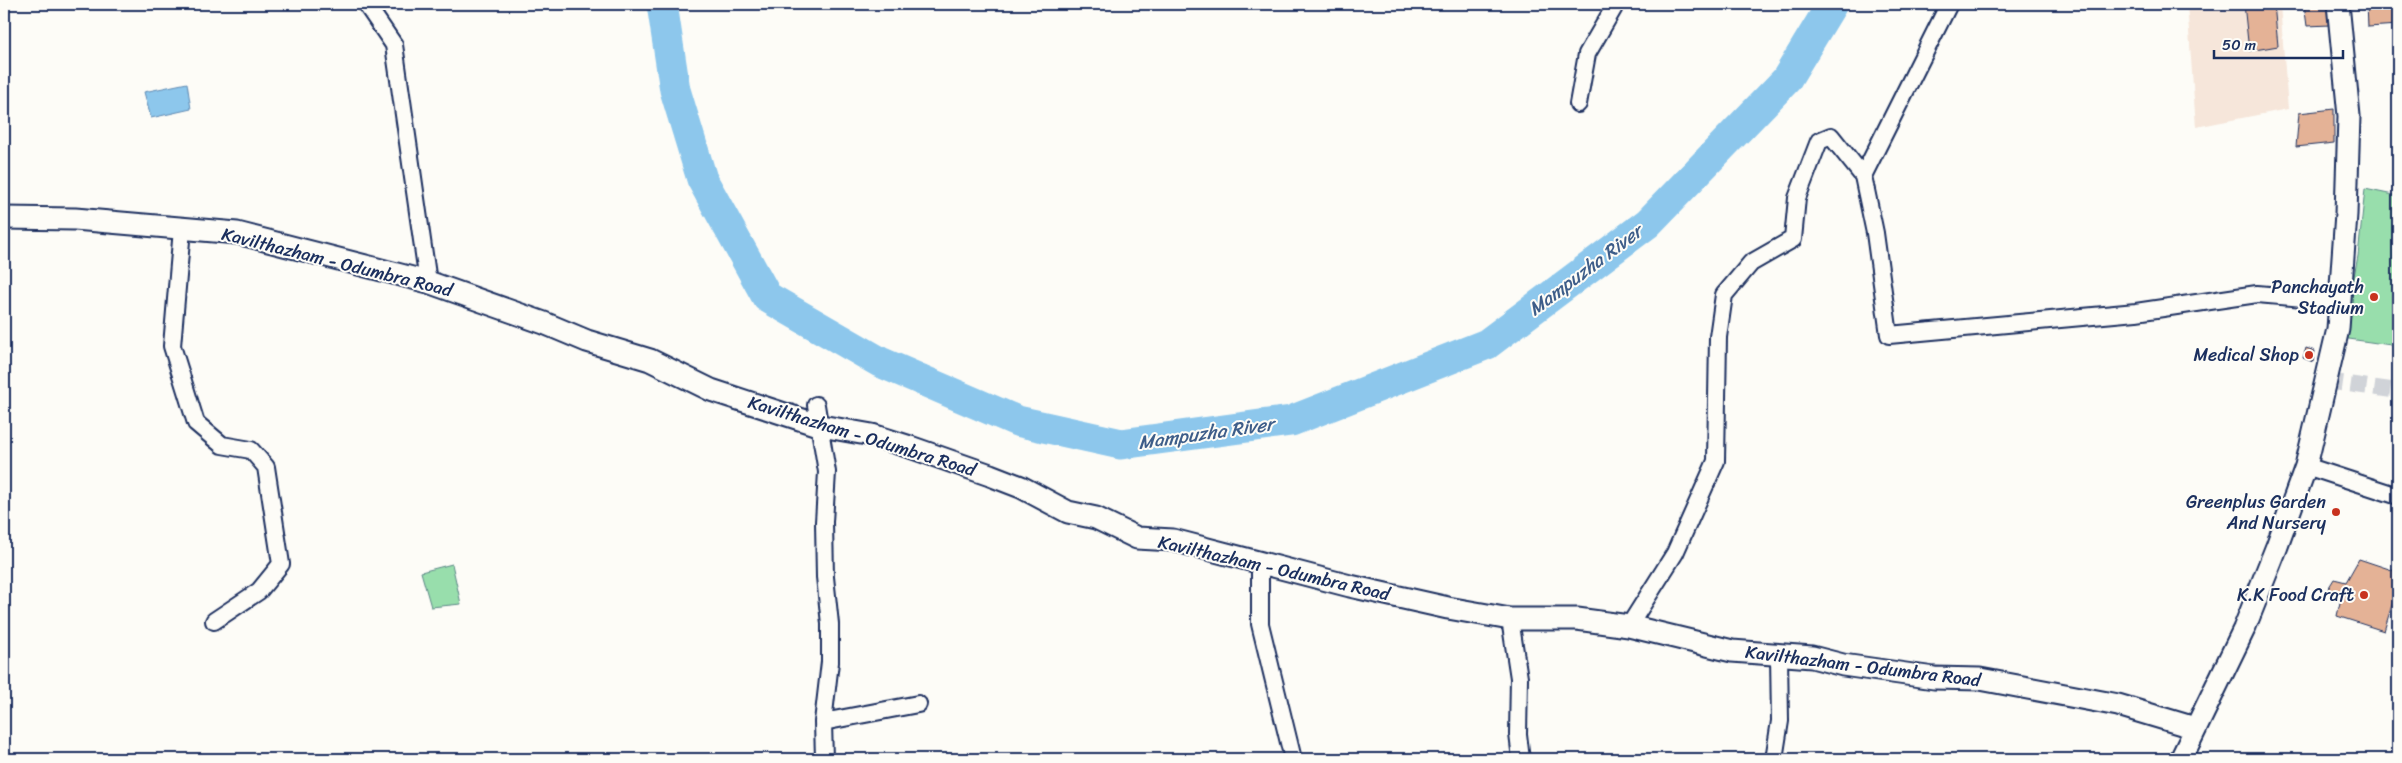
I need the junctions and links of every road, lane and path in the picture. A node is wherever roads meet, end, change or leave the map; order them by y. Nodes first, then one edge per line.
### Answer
1 (366, 4) edge
2 (1616, 4) edge
3 (1949, 4) edge
4 (2338, 4) edge
5 (1578, 104) dead end
6 (1863, 176) junction
7 (4, 218) edge
8 (182, 229) junction
9 (428, 282) junction
10 (2339, 301) junction
11 (816, 405) dead end
12 (821, 426) junction
13 (2306, 466) junction
14 (2398, 496) edge
15 (1260, 562) junction
16 (1510, 619) junction
17 (214, 621) dead end
18 (1629, 626) junction
19 (1779, 655) junction
20 (918, 704) dead end
21 (823, 722) junction
22 (2195, 728) junction
23 (824, 759) edge
24 (1293, 759) edge
25 (1521, 759) edge
26 (1774, 759) edge
27 (2181, 759) edge

1 - 9 street
2 - 5 street
3 - 6 street
4 - 10 main road
6 - 10 street
6 - 18 street
7 - 8 main road, Kavilthazham - Odumbra Road
8 - 9 main road, Kavilthazham - Odumbra Road
8 - 17 street
9 - 12 main road, Kavilthazham - Odumbra Road
10 - 13 main road
11 - 12 street
12 - 15 main road, Kavilthazham - Odumbra Road
12 - 21 street
13 - 14 street
13 - 22 main road
15 - 16 main road, Kavilthazham - Odumbra Road
15 - 24 street
16 - 18 main road, Kavilthazham - Odumbra Road
16 - 25 street
18 - 19 main road, Kavilthazham - Odumbra Road
19 - 22 main road, Kavilthazham - Odumbra Road
19 - 26 street
20 - 21 street
21 - 23 street
22 - 27 main road

